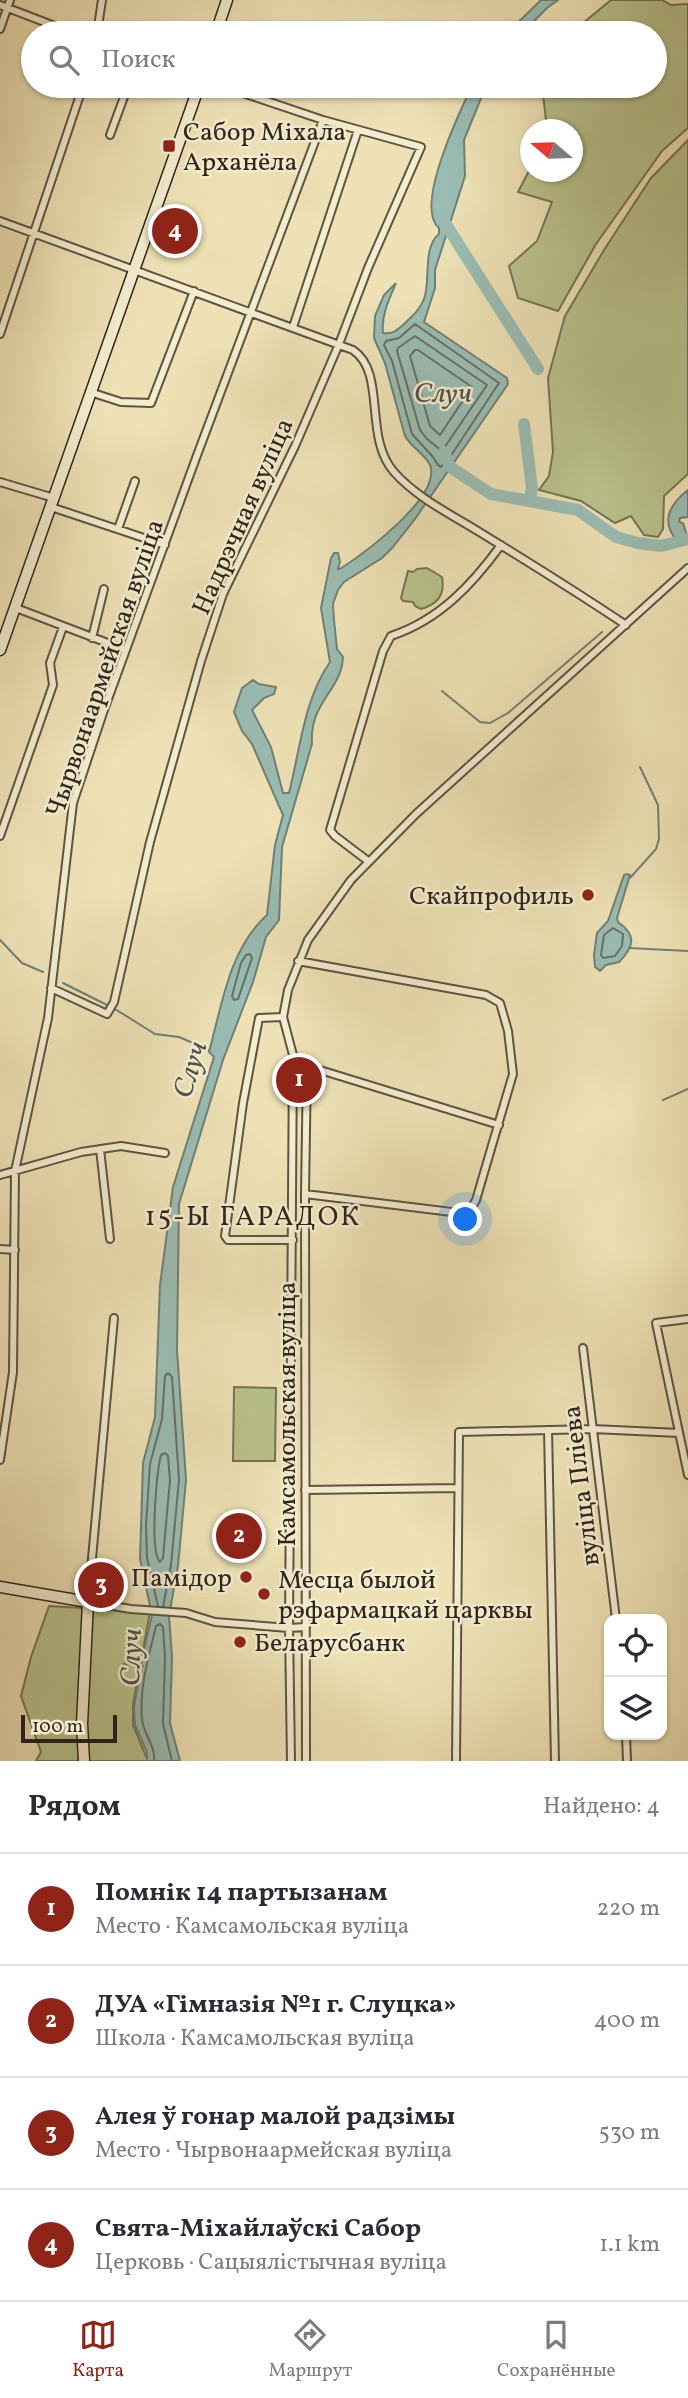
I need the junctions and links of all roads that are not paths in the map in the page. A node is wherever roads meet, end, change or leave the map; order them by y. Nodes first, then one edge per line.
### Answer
1 (102, 0) edge
2 (227, 0) edge
3 (6, 4) edge
4 (45, 21) edge
5 (99, 21) edge
6 (220, 21) edge
7 (0, 29) edge
8 (79, 98) edge
9 (124, 98) edge
10 (195, 98) edge
11 (258, 98) edge
12 (323, 120) junction
13 (358, 130) junction
14 (110, 135) dead end
15 (0, 221) edge
16 (33, 233) junction
17 (134, 270) junction
18 (194, 291) junction
19 (252, 312) junction
20 (293, 327) junction
21 (0, 334) edge
22 (339, 344) junction
23 (90, 392) junction
24 (135, 481) dead end
25 (0, 482) edge
26 (52, 503) junction
27 (118, 529) junction
28 (164, 545) junction
29 (501, 545) junction
30 (688, 568) edge
31 (104, 589) dead end
32 (16, 608) junction
33 (625, 625) junction
34 (63, 627) junction
35 (92, 638) junction
36 (0, 650) edge
37 (126, 650) junction
38 (0, 836) edge
39 (368, 862) junction
40 (298, 961) junction
41 (51, 988) junction
42 (283, 1017) junction
43 (293, 1055) junction
44 (307, 1066) junction
45 (499, 1125) junction
46 (100, 1149) junction
47 (165, 1153) dead end
48 (15, 1171) junction
49 (0, 1175) edge
50 (304, 1194) junction
51 (110, 1240) dead end
52 (292, 1240) junction
53 (0, 1250) edge
54 (15, 1250) junction
55 (114, 1318) dead end
56 (688, 1320) edge
57 (583, 1348) dead end
58 (593, 1429) junction
59 (548, 1430) junction
60 (679, 1433) junction
61 (680, 1442) junction
62 (688, 1448) edge
63 (0, 1460) edge
64 (688, 1475) edge
65 (458, 1488) junction
66 (305, 1490) junction
67 (0, 1587) edge
68 (88, 1602) junction
69 (615, 1614) edge
70 (289, 1628) junction
71 (306, 1628) junction
72 (626, 1740) edge
73 (84, 1761) edge
74 (291, 1761) edge
75 (306, 1761) edge
76 (456, 1761) edge
77 (555, 1761) edge
78 (627, 1761) edge

1 - 5 street
2 - 6 main road
3 - 4 street
3 - 7 street
8 - 16 street
9 - 14 street
10 - 17 main road
11 - 12 street
12 - 13 street
12 - 19 street, Чырвонаармейская вуліца
13 - 20 street
13 - 22 street, Надрэчная вуліца
15 - 16 street
16 - 17 street
16 - 21 street
17 - 18 street
17 - 23 main road
18 - 19 street
18 - 23 street
19 - 20 street
19 - 28 street, Чырвонаармейская вуліца
20 - 22 street
22 - 29 street
22 - 41 street, Надрэчная вуліца
23 - 26 main road
24 - 27 street
25 - 26 street
26 - 27 street
26 - 32 main road
27 - 28 street
28 - 37 street, Чырвонаармейская вуліца
29 - 33 street
29 - 39 street
30 - 33 street
31 - 35 street
32 - 34 street
32 - 36 main road
33 - 39 street
34 - 35 street
34 - 38 street
35 - 37 street
37 - 41 street, Чырвонаармейская вуліца
39 - 40 street
40 - 42 street
40 - 45 street
41 - 48 street, Чырвонаармейская вуліца
42 - 43 street, Камсамольская вуліца
42 - 52 street
43 - 44 street
43 - 52 street, Камсамольская вуліца
44 - 45 street
44 - 50 street, Камсамольская вуліца
45 - 50 street
46 - 47 street
46 - 48 street
46 - 51 street
48 - 49 street
48 - 54 street, Чырвонаармейская вуліца
50 - 66 street, Камсамольская вуліца
52 - 70 street, Камсамольская вуліца
53 - 54 street
54 - 63 street, Чырвонаармейская вуліца
55 - 68 street
56 - 60 street
57 - 58 street, вуліца Пліева
58 - 59 street
58 - 60 street
58 - 69 street, вуліца Пліева
59 - 65 street
59 - 77 street
60 - 61 street
61 - 62 street
61 - 64 street
65 - 66 street
65 - 76 street
66 - 71 street, Камсамольская вуліца
67 - 68 main road
68 - 70 street
68 - 73 main road
70 - 71 street
70 - 74 street, Камсамольская вуліца
71 - 75 street, Камсамольская вуліца
72 - 78 street

